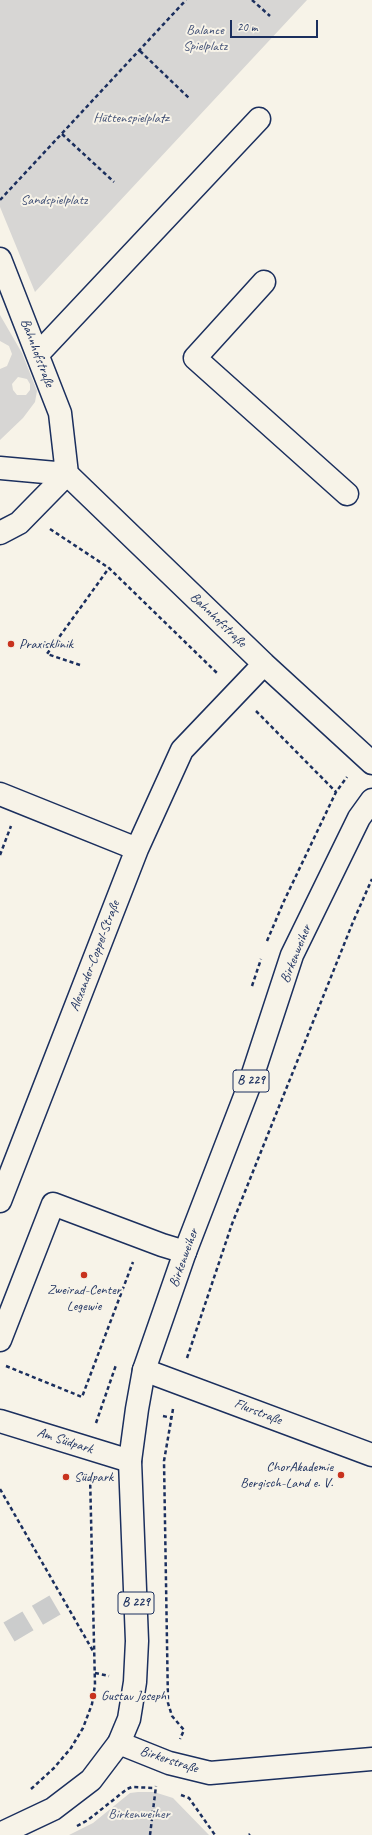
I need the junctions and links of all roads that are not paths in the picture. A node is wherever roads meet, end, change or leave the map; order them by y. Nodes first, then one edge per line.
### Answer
1 (259, 119) dead end
2 (0, 259) edge
3 (264, 282) dead end
4 (38, 354) junction
5 (0, 468) edge
6 (67, 474) junction
7 (347, 494) dead end
8 (0, 533) edge
9 (264, 664) junction
10 (372, 763) edge
11 (0, 794) edge
12 (372, 800) edge
13 (137, 849) junction
14 (0, 1201) edge
15 (185, 1252) junction
16 (0, 1340) edge
17 (144, 1370) junction
18 (0, 1420) edge
19 (372, 1455) edge
20 (130, 1461) junction
21 (119, 1743) junction
22 (372, 1759) edge
23 (0, 1834) edge

1 - 4 street
2 - 4 street, Bahnhofstraße
3 - 7 street
4 - 6 street, Bahnhofstraße
5 - 6 street
6 - 8 street
6 - 9 street, Bahnhofstraße
9 - 10 street, Bahnhofstraße
9 - 13 street, Alexander-Coppel-Straße
11 - 13 street
12 - 15 street, Birkenweiher / B 229
13 - 14 street, Alexander-Coppel-Straße
15 - 16 street
15 - 17 street, Birkenweiher / B 229
17 - 19 street, Flurstraße
17 - 20 street, Birkenweiher / B 229
18 - 20 street, Am Südpark
20 - 21 street, Birkenweiher / B 229
21 - 22 street, Birkerstraße
21 - 23 street, B 229

